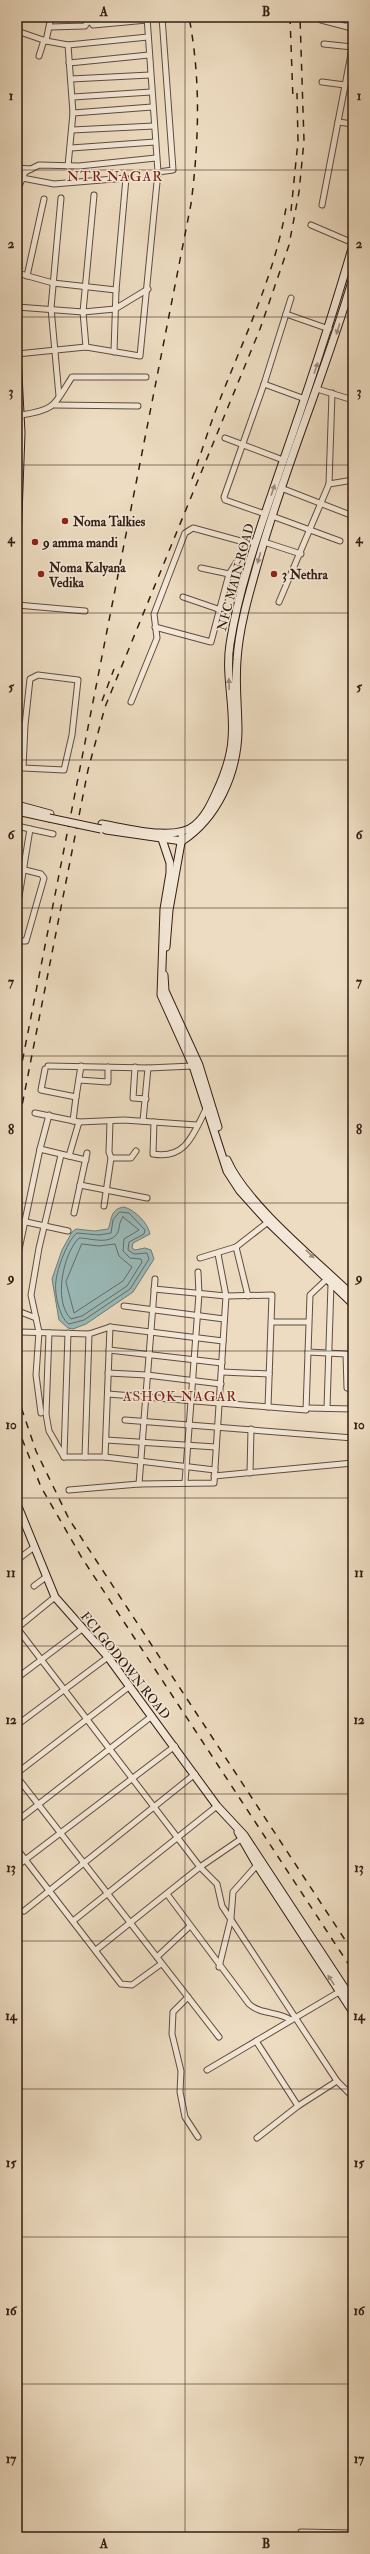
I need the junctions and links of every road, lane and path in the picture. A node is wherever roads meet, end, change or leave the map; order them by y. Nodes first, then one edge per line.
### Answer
1 (20, 17) edge
2 (51, 17) edge
3 (104, 17) edge
4 (162, 17) edge
5 (350, 17) edge
6 (147, 18) edge
7 (121, 19) edge
8 (132, 19) edge
9 (321, 20) dead end
10 (105, 23) junction
11 (50, 26) junction
12 (17, 30) edge
13 (148, 37) junction
14 (45, 41) junction
15 (324, 44) dead end
16 (353, 44) edge
17 (68, 45) junction
18 (352, 47) edge
19 (149, 55) junction
20 (39, 56) dead end
21 (69, 63) junction
22 (150, 75) junction
23 (71, 79) junction
24 (322, 82) dead end
25 (345, 85) junction
26 (151, 92) junction
27 (73, 97) junction
28 (152, 108) junction
29 (73, 113) junction
30 (338, 122) junction
31 (353, 124) edge
32 (154, 126) junction
33 (72, 130) junction
34 (155, 142) junction
35 (71, 148) junction
36 (156, 158) junction
37 (68, 166) junction
38 (17, 168) edge
39 (31, 169) junction
40 (158, 172) junction
41 (22, 178) junction
42 (17, 191) edge
43 (94, 195) dead end
44 (61, 198) dead end
45 (44, 199) dead end
46 (322, 205) dead end
47 (312, 225) dead end
48 (353, 244) edge
49 (17, 273) edge
50 (27, 276) junction
51 (353, 278) edge
52 (52, 283) junction
53 (85, 286) junction
54 (148, 289) junction
55 (116, 290) junction
56 (291, 298) dead end
57 (17, 307) edge
58 (51, 308) junction
59 (115, 309) junction
60 (83, 312) junction
61 (286, 314) junction
62 (329, 329) junction
63 (86, 347) junction
64 (55, 349) junction
65 (114, 352) junction
66 (17, 354) edge
67 (146, 377) dead end
68 (264, 384) junction
69 (317, 389) junction
70 (332, 393) junction
71 (60, 396) junction
72 (305, 399) junction
73 (353, 400) edge
74 (54, 405) junction
75 (138, 406) dead end
76 (21, 415) junction
77 (300, 424) junction
78 (224, 438) dead end
79 (243, 444) junction
80 (283, 460) junction
81 (353, 480) edge
82 (329, 484) junction
83 (281, 488) junction
84 (322, 502) junction
85 (269, 515) junction
86 (353, 516) edge
87 (310, 530) junction
88 (340, 541) dead end
89 (17, 542) edge
90 (256, 542) junction
91 (301, 554) junction
92 (201, 568) dead end
93 (229, 574) junction
94 (183, 597) dead end
95 (279, 602) dead end
96 (17, 605) edge
97 (218, 609) junction
98 (85, 611) dead end
99 (155, 627) junction
100 (132, 702) dead end
101 (17, 725) edge
102 (25, 725) junction
103 (17, 805) edge
104 (17, 811) edge
105 (49, 816) junction
106 (17, 826) edge
107 (30, 829) junction
108 (182, 833) junction
109 (53, 834) dead end
110 (161, 836) junction
111 (182, 841) junction
112 (17, 868) edge
113 (23, 869) junction
114 (17, 909) edge
115 (17, 940) edge
116 (81, 1066) junction
117 (193, 1066) junction
118 (108, 1067) junction
119 (135, 1067) junction
120 (148, 1068) junction
121 (79, 1080) junction
122 (76, 1097) junction
123 (146, 1099) junction
124 (207, 1106) junction
125 (35, 1113) dead end
126 (49, 1115) junction
127 (73, 1121) junction
128 (110, 1121) junction
129 (143, 1121) junction
130 (79, 1122) junction
131 (154, 1122) junction
132 (197, 1125) junction
133 (40, 1149) junction
134 (136, 1151) dead end
135 (87, 1153) dead end
136 (61, 1155) junction
137 (69, 1156) junction
138 (111, 1158) junction
139 (86, 1160) junction
140 (80, 1185) junction
141 (107, 1190) junction
142 (147, 1198) dead end
143 (104, 1206) dead end
144 (74, 1213) dead end
145 (17, 1220) edge
146 (26, 1222) junction
147 (268, 1222) junction
148 (44, 1226) junction
149 (68, 1231) dead end
150 (236, 1247) junction
151 (218, 1254) junction
152 (200, 1258) dead end
153 (17, 1259) edge
154 (198, 1272) dead end
155 (155, 1279) dead end
156 (330, 1280) junction
157 (154, 1289) junction
158 (199, 1294) junction
159 (226, 1296) junction
160 (248, 1296) junction
161 (353, 1296) edge
162 (353, 1304) edge
163 (124, 1306) dead end
164 (152, 1310) junction
165 (18, 1311) edge
166 (197, 1316) junction
167 (36, 1318) junction
168 (224, 1319) junction
169 (272, 1322) junction
170 (308, 1322) junction
171 (110, 1327) junction
172 (21, 1332) dead end
173 (39, 1332) junction
174 (150, 1332) junction
175 (49, 1333) junction
176 (68, 1333) junction
177 (89, 1334) junction
178 (195, 1337) junction
179 (223, 1341) junction
180 (109, 1350) junction
181 (308, 1352) junction
182 (329, 1352) junction
183 (148, 1354) junction
184 (194, 1359) junction
185 (222, 1363) junction
186 (347, 1368) junction
187 (353, 1368) edge
188 (222, 1372) junction
189 (108, 1373) junction
190 (147, 1374) junction
191 (269, 1374) junction
192 (192, 1379) junction
193 (221, 1384) junction
194 (353, 1389) edge
195 (108, 1394) junction
196 (146, 1396) junction
197 (191, 1401) junction
198 (220, 1404) junction
199 (268, 1407) junction
200 (307, 1408) junction
201 (327, 1408) junction
202 (353, 1409) edge
203 (41, 1413) dead end
204 (125, 1420) dead end
205 (144, 1422) junction
206 (189, 1426) junction
207 (218, 1428) junction
208 (251, 1429) junction
209 (353, 1438) edge
210 (106, 1440) junction
211 (143, 1443) junction
212 (188, 1446) junction
213 (216, 1447) junction
214 (64, 1457) junction
215 (85, 1457) junction
216 (105, 1457) junction
217 (142, 1461) junction
218 (353, 1463) edge
219 (187, 1468) junction
220 (214, 1473) junction
221 (250, 1473) junction
222 (185, 1482) junction
223 (139, 1484) junction
224 (69, 1490) dead end
225 (17, 1504) edge
226 (34, 1548) junction
227 (17, 1560) edge
228 (46, 1576) junction
229 (34, 1586) dead end
230 (55, 1597) junction
231 (17, 1628) edge
232 (82, 1630) junction
233 (108, 1657) junction
234 (40, 1660) junction
235 (17, 1678) edge
236 (130, 1686) junction
237 (63, 1689) junction
238 (152, 1716) junction
239 (86, 1718) junction
240 (17, 1725) edge
241 (175, 1746) junction
242 (109, 1747) junction
243 (17, 1773) edge
244 (195, 1774) junction
245 (17, 1777) edge
246 (132, 1777) junction
247 (38, 1804) junction
248 (154, 1805) junction
249 (217, 1806) junction
250 (17, 1821) edge
251 (236, 1828) junction
252 (60, 1832) junction
253 (178, 1837) junction
254 (241, 1840) junction
255 (17, 1849) edge
256 (25, 1859) junction
257 (84, 1862) junction
258 (17, 1866) edge
259 (200, 1866) junction
260 (257, 1866) junction
261 (49, 1890) junction
262 (108, 1892) junction
263 (167, 1894) junction
264 (24, 1910) dead end
265 (230, 1918) junction
266 (73, 1921) junction
267 (131, 1922) junction
268 (190, 1926) junction
269 (96, 1950) junction
270 (156, 1957) junction
271 (321, 1958) junction
272 (161, 1964) junction
273 (220, 1967) junction
274 (339, 1992) junction
275 (188, 1997) junction
276 (353, 2001) edge
277 (353, 2012) edge
278 (293, 2019) junction
279 (219, 2037) dead end
280 (256, 2041) junction
281 (207, 2070) dead end
282 (337, 2081) junction
283 (353, 2097) edge
284 (298, 2106) junction
285 (198, 2137) dead end
286 (257, 2138) dead end
287 (301, 2532) dead end
288 (353, 2533) edge

1 - 12 street
2 - 11 street
3 - 10 street
4 - 40 street
5 - 9 street
6 - 8 street
6 - 13 street
7 - 8 street
7 - 10 street
10 - 11 street
11 - 14 street
12 - 14 street
13 - 17 street
13 - 19 street
14 - 17 street
14 - 20 street
15 - 18 street
16 - 18 street
17 - 21 street
18 - 25 street
19 - 21 street
19 - 22 street
21 - 23 street
22 - 23 street
22 - 26 street
23 - 27 street
24 - 25 street
25 - 30 street
26 - 27 street
26 - 28 street
27 - 29 street
28 - 29 street
28 - 32 street
29 - 33 street
30 - 31 street
30 - 46 street
32 - 33 street
32 - 34 street
33 - 35 street
34 - 35 street
34 - 36 street
35 - 37 street
36 - 37 street
36 - 40 street
37 - 39 street
38 - 39 street
39 - 41 street
40 - 54 street
41 - 42 street
41 - 55 street
43 - 53 street
44 - 52 street
45 - 50 street
47 - 48 street
48 - 62 main road, NFC MAIN ROAD
49 - 50 street
50 - 52 street
51 -> 69 main road, NFC MAIN ROAD
52 - 53 street
52 - 58 street
53 - 55 street
53 - 60 street
54 - 59 street
54 - 65 street
55 - 59 street
56 - 61 street
57 - 58 street
58 - 60 street
58 - 64 street
59 - 60 street
59 - 65 street
60 - 63 street
61 - 62 street
61 - 68 street
72 -> 62 main road, NFC MAIN ROAD
63 - 64 street
63 - 65 street
64 - 66 street
64 - 71 street
66 - 76 main road
67 - 71 street
68 - 72 street
68 - 79 street
69 - 70 street
69 - 77 main road, NFC MAIN ROAD
70 - 73 street
70 - 82 street
71 - 74 street
72 - 77 main road, NFC MAIN ROAD
74 - 75 street
74 - 76 street
76 - 89 main road
77 - 80 main road, NFC MAIN ROAD
77 - 83 main road, NFC MAIN ROAD
78 - 79 street
79 - 80 street
79 - 85 street
85 -> 80 main road, NFC MAIN ROAD
81 - 82 street
82 - 84 street
83 - 84 street
83 - 85 main road, NFC MAIN ROAD
84 - 86 street
84 - 87 street
85 - 87 street
85 - 90 main road, NFC MAIN ROAD
87 - 88 street
87 - 91 street
90 - 91 street
90 - 93 street
90 - 99 street
108 -> 90 main road, NFC MAIN ROAD
90 -> 111 main road, NFC MAIN ROAD
91 - 95 street
92 - 93 street
93 - 97 street
94 - 97 street
96 - 98 street
97 - 99 street
99 - 100 street
101 - 102 street
102 - 102 street
103 - 105 main road
104 - 105 main road
105 - 110 main road, bridge
106 - 107 street
107 - 109 street
107 - 113 street
108 - 110 main road
108 - 111 main road
110 - 111 main road
110 - 117 main road
111 -> 156 main road
112 - 113 street
113 - 114 street
113 - 115 street
116 - 118 street
116 - 121 street
116 - 122 street
117 - 120 street
117 - 124 main road
118 - 119 street
118 - 121 street
119 - 120 street
119 - 123 street
120 - 123 street
121 - 122 street
122 - 127 street
123 - 129 street
124 - 132 street
124 - 147 main road
125 - 126 street
126 - 127 street
126 - 133 street
127 - 130 street
128 - 129 street
128 - 130 street
128 - 138 street
129 - 131 street
130 - 137 street
131 - 132 street
131 - 132 street
133 - 136 street
133 - 146 street
134 - 138 street
135 - 139 street
136 - 137 street
136 - 148 street
137 - 139 street
138 - 141 street
139 - 140 street
140 - 141 street
140 - 144 street
141 - 142 street
141 - 143 street
145 - 146 street
146 - 148 street
146 - 153 street
147 - 150 street
147 - 156 main road
148 - 149 street
148 - 167 street
150 - 151 street
150 - 160 street
151 - 152 street
151 - 159 street
154 - 158 street
155 - 157 street
156 - 161 main road
156 - 162 main road
156 - 170 street
156 - 182 street
157 - 158 street
157 - 164 street
158 - 159 street
158 - 166 street
159 - 160 street
159 - 168 street
160 - 169 street
163 - 164 street
164 - 166 street
164 - 174 street
165 - 167 street
166 - 168 street
166 - 178 street
167 - 173 street
168 - 179 street
169 - 170 street
169 - 191 street
170 - 181 street
171 - 174 street
171 - 177 street
171 - 180 street
172 - 173 street
173 - 175 street
173 - 203 street
174 - 178 street
174 - 183 street
175 - 176 street
175 - 214 street
176 - 177 street
176 - 214 street
177 - 215 street
178 - 179 street
178 - 184 street
179 - 185 street
180 - 183 street
180 - 189 street
181 - 182 street
181 - 200 street
182 - 186 street
182 - 201 street
183 - 184 street
183 - 190 street
184 - 185 street
184 - 192 street
185 - 188 street
186 - 187 street
186 - 194 street
188 - 191 street
188 - 193 street
189 - 190 street
189 - 195 street
190 - 192 street
190 - 196 street
191 - 199 street
192 - 193 street
192 - 197 street
193 - 198 street
195 - 196 street
195 - 210 street
196 - 197 street
196 - 205 street
197 - 198 street
197 - 206 street
198 - 199 street
198 - 207 street
199 - 200 street
200 - 201 street
201 - 202 street
204 - 205 street
205 - 206 street
205 - 211 street
206 - 207 street
206 - 212 street
207 - 208 street
207 - 213 street
208 - 209 street
208 - 221 street
210 - 211 street
210 - 216 street
211 - 212 street
211 - 217 street
212 - 213 street
212 - 219 street
213 - 220 street
214 - 215 street
215 - 216 street
216 - 217 street
217 - 219 street
217 - 223 street
218 - 221 street
219 - 220 street
219 - 222 street
220 - 221 street
220 - 222 street
222 - 223 street
223 - 224 street
225 - 226 main road, FCI GODOWN ROAD
226 - 227 street
226 - 228 main road, FCI GODOWN ROAD
228 - 229 street
228 - 230 main road, FCI GODOWN ROAD
230 - 231 street
230 - 232 main road, FCI GODOWN ROAD
231 - 234 street
232 - 233 main road, FCI GODOWN ROAD
232 - 234 street
233 - 236 main road, FCI GODOWN ROAD
233 - 237 street
234 - 235 street
234 - 237 street
236 - 238 main road, FCI GODOWN ROAD
236 - 239 street
237 - 239 street
237 - 240 street
238 - 241 main road, FCI GODOWN ROAD
238 - 242 street
239 - 242 street
239 - 243 street
241 - 244 main road, FCI GODOWN ROAD
241 - 246 street
242 - 246 street
242 - 247 street
244 - 248 street
244 - 249 main road, FCI GODOWN ROAD
245 - 247 street
246 - 248 street
246 - 252 street
247 - 250 street
247 - 252 street
248 - 253 street
248 - 257 street
249 - 251 main road, FCI GODOWN ROAD
249 - 253 street
251 - 254 main road, FCI GODOWN ROAD
251 - 271 main road, FCI GODOWN ROAD
252 - 256 street
252 - 257 street
253 - 259 street
253 - 262 street
254 - 259 street
254 - 260 main road, FCI GODOWN ROAD
255 - 256 street
256 - 258 street
256 - 261 street
257 - 261 street
257 - 262 street
259 - 263 street
259 - 265 street
260 - 265 street
260 - 271 main road, FCI GODOWN ROAD
261 - 264 street
261 - 266 street
262 - 266 street
262 - 267 street
263 - 267 street
263 - 268 street
265 - 273 street
265 - 278 street
266 - 269 street
267 - 269 street
267 - 270 street
268 - 270 street
268 - 273 street
269 - 272 street
270 - 272 street
274 -> 271 main road, FCI GODOWN ROAD
271 - 276 main road, FCI GODOWN ROAD
272 - 275 street
273 - 278 street
274 - 277 main road, FCI GODOWN ROAD
274 - 278 street
275 - 279 street
275 - 285 street
278 - 280 street
278 - 282 street
280 - 281 street
280 - 284 street
282 - 283 street
282 - 284 street
284 - 286 street
287 - 288 street

